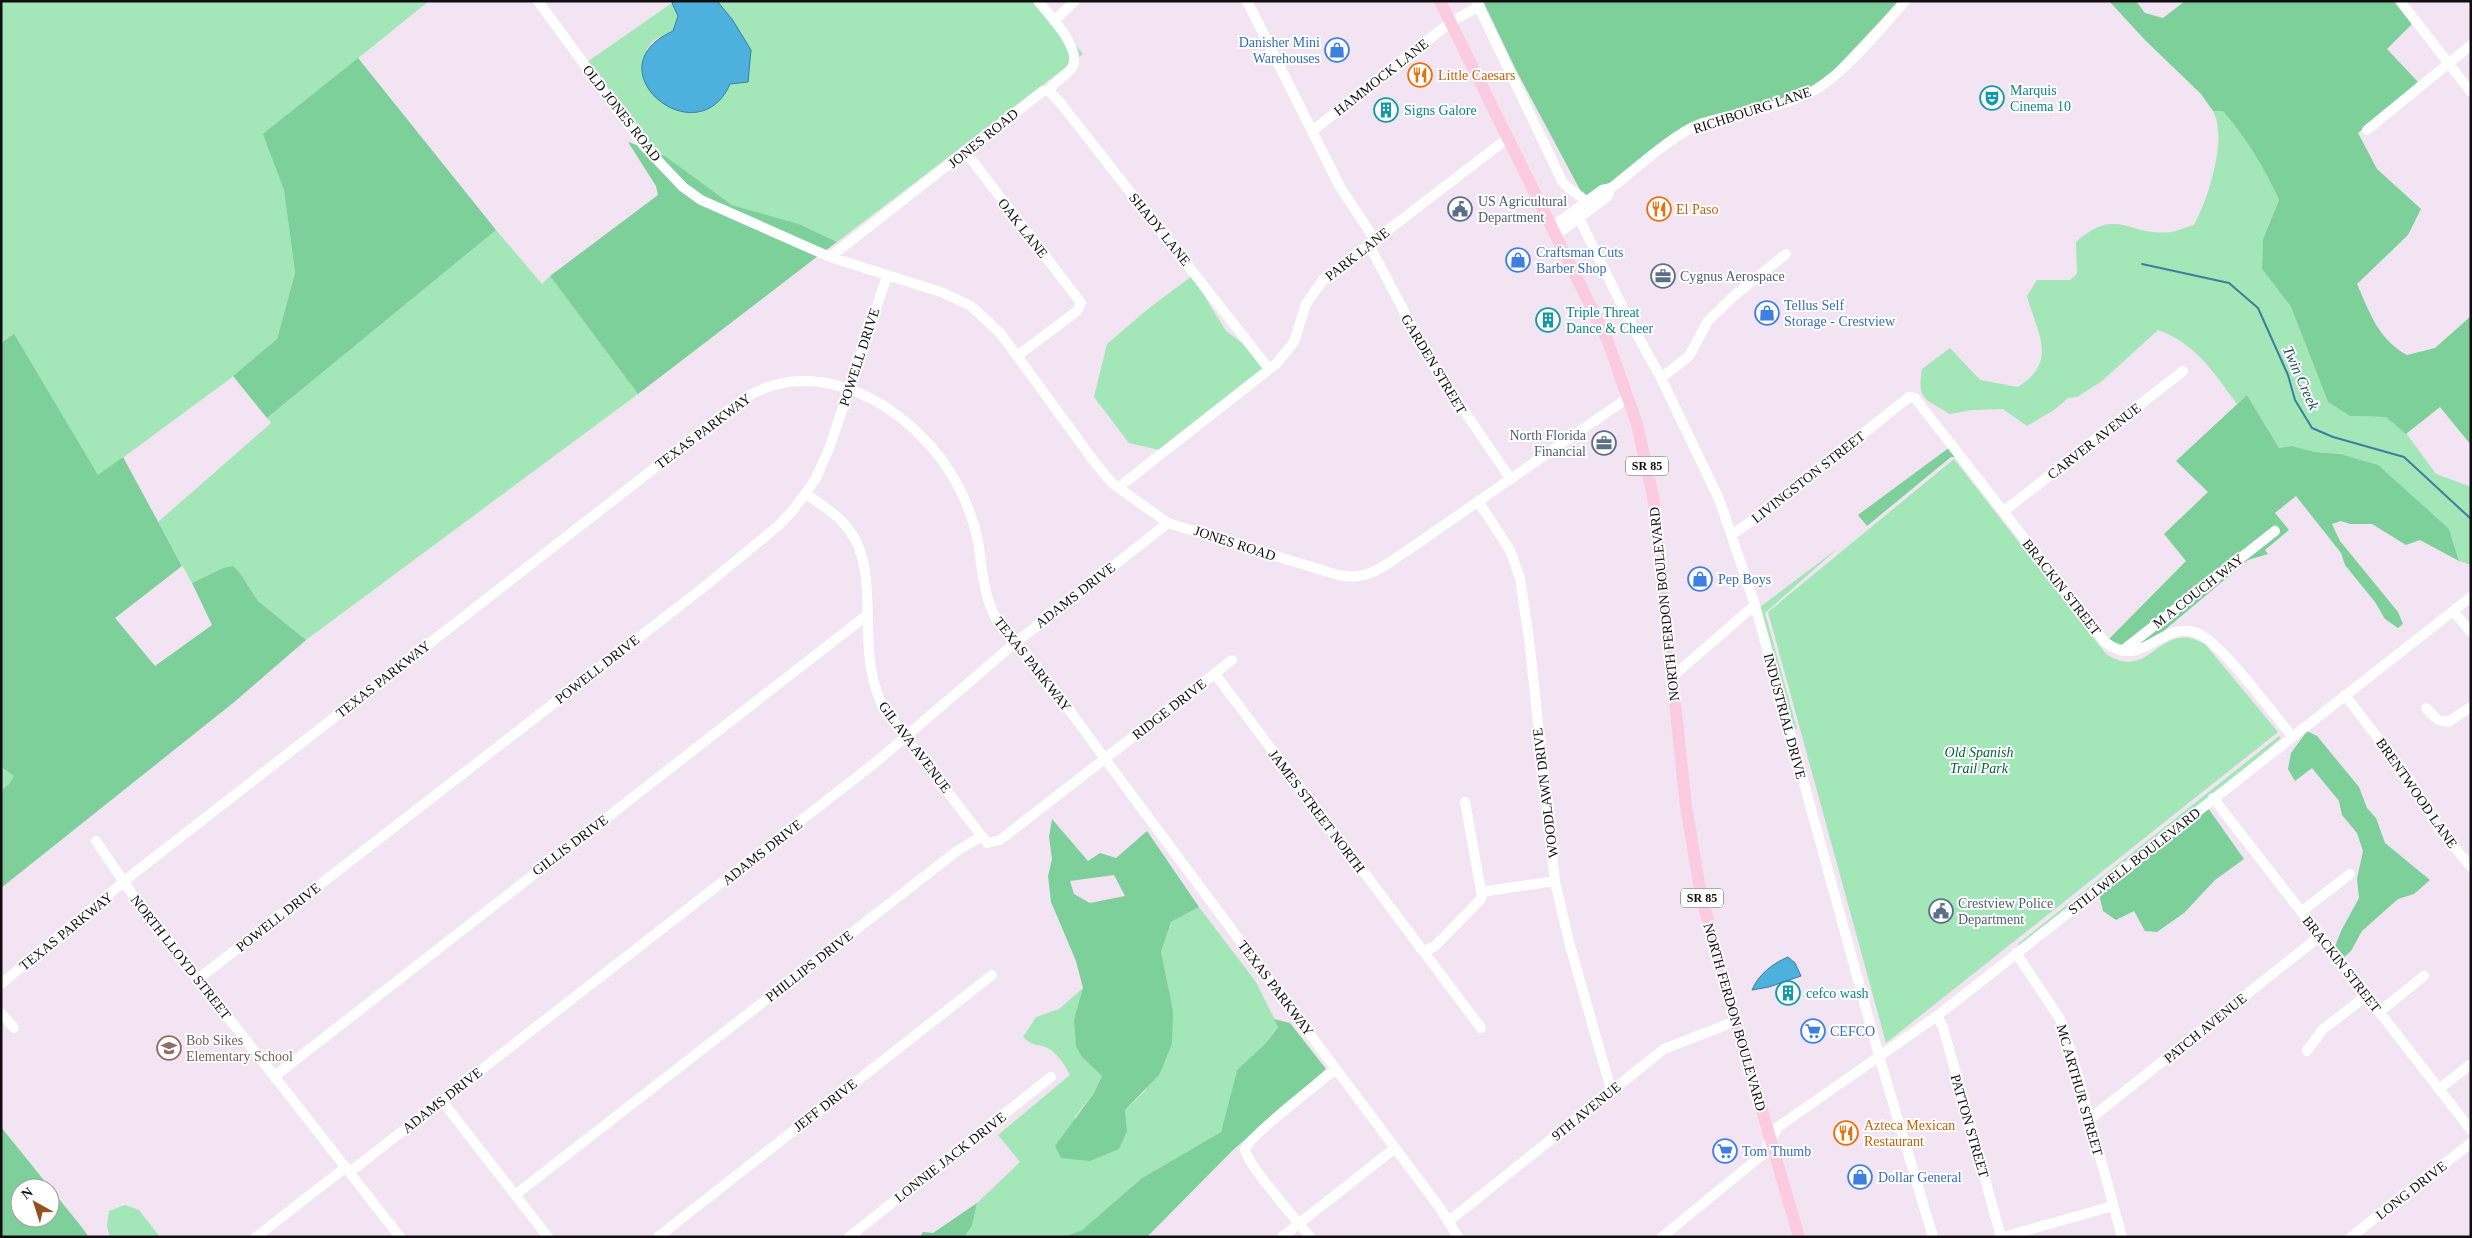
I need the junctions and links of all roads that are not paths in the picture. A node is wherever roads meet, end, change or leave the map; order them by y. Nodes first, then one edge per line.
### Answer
1 (538, 1) edge
2 (1038, 1) edge
3 (1075, 1) edge
4 (1247, 1) edge
5 (1440, 1) edge
6 (1905, 1) edge
7 (2400, 1) edge
8 (1477, 4) edge
9 (1054, 21) junction
10 (1450, 22) junction
11 (2471, 45) edge
12 (2448, 63) junction
13 (1048, 92) junction
14 (2471, 92) edge
15 (2367, 130) dead end
16 (1312, 131) junction
17 (1508, 138) junction
18 (965, 152) junction
19 (1611, 188) junction
20 (1586, 202) junction
21 (1579, 218) junction
22 (1554, 231) junction
23 (1372, 242) junction
24 (1786, 254) dead end
25 (830, 257) junction
26 (887, 276) junction
27 (1017, 356) junction
28 (1269, 369) junction
29 (2183, 371) dead end
30 (1661, 378) junction
31 (850, 388) junction
32 (1629, 397) junction
33 (1883, 419) joint
34 (1510, 478) junction
35 (1119, 487) junction
36 (806, 494) junction
37 (1478, 501) junction
38 (2004, 511) junction
39 (1168, 523) junction
40 (2275, 531) dead end
41 (1733, 534) junction
42 (2471, 597) edge
43 (1755, 605) junction
44 (2453, 611) junction
45 (867, 615) junction
46 (2471, 632) edge
47 (1015, 643) junction
48 (2122, 651) junction
49 (1232, 660) dead end
50 (1215, 674) junction
51 (1673, 676) junction
52 (2345, 694) junction
53 (2471, 707) edge
54 (2426, 708) dead end
55 (2292, 736) junction
56 (906, 738) junction
57 (1105, 759) junction
58 (2213, 798) junction
59 (1465, 802) dead end
60 (982, 836) junction
61 (96, 841) dead end
62 (2471, 867) edge
63 (2350, 874) dead end
64 (1555, 880) junction
65 (125, 883) junction
66 (1481, 892) junction
67 (2301, 912) junction
68 (2320, 936) junction
69 (1420, 948) junction
70 (2016, 953) junction
71 (992, 974) dead end
72 (2424, 976) dead end
73 (198, 979) junction
74 (1, 984) edge
75 (2366, 996) junction
76 (2379, 1012) junction
77 (1, 1013) edge
78 (1937, 1016) junction
79 (1736, 1021) junction
80 (14, 1028) dead end
81 (1481, 1028) dead end
82 (2306, 1051) dead end
83 (1879, 1056) junction
84 (2471, 1064) edge
85 (1336, 1069) junction
86 (275, 1076) junction
87 (1051, 1077) dead end
88 (2439, 1089) junction
89 (1611, 1090) junction
90 (442, 1101) junction
91 (2090, 1119) junction
92 (2471, 1130) edge
93 (1771, 1138) junction
94 (2471, 1143) edge
95 (1395, 1148) junction
96 (348, 1170) junction
97 (516, 1195) junction
98 (2113, 1206) junction
99 (1449, 1221) junction
100 (1299, 1223) junction
101 (1798, 1236) edge
102 (256, 1237) edge
103 (400, 1237) edge
104 (548, 1237) edge
105 (658, 1237) edge
106 (849, 1237) edge
107 (1282, 1237) edge
108 (1310, 1237) edge
109 (1458, 1237) edge
110 (1662, 1237) edge
111 (1933, 1237) edge
112 (2002, 1237) edge
113 (2122, 1237) edge
114 (2351, 1237) edge

1 - 25 street, OLD JONES ROAD
2 - 9 street, JONES ROAD
3 - 9 street
4 - 16 street, GARDEN STREET
5 - 10 main road, NORTH FERDON BOULEVARD / SR 85
6 - 19 street, RICHBOURG LANE
7 - 12 street
8 - 10 street, HAMMOCK LANE
8 - 20 street
9 - 13 street, JONES ROAD
10 - 16 street, HAMMOCK LANE
10 - 17 main road, NORTH FERDON BOULEVARD / SR 85
11 - 12 street
12 - 14 street
12 - 15 street
13 - 18 street, JONES ROAD
13 - 28 street, SHADY LANE
16 - 23 street, GARDEN STREET
17 - 22 main road, NORTH FERDON BOULEVARD / SR 85
17 - 23 street, PARK LANE
18 - 25 street, JONES ROAD
18 - 27 street, OAK LANE
19 - 20 street, RICHBOURG LANE
19 - 21 street, RICHBOURG LANE
20 - 22 street, RICHBOURG LANE
21 - 22 street, RICHBOURG LANE
21 - 30 street, INDUSTRIAL DRIVE
22 - 32 main road, NORTH FERDON BOULEVARD / SR 85
23 - 28 street, PARK LANE
23 - 34 street, GARDEN STREET
24 - 30 street
25 - 26 street, OLD JONES ROAD
26 - 27 street, JONES ROAD
26 - 31 street, POWELL DRIVE
27 - 35 street, JONES ROAD
28 - 35 street, PARK LANE
29 - 38 street, CARVER AVENUE
30 - 41 street, INDUSTRIAL DRIVE
31 - 36 street, POWELL DRIVE
31 - 47 street, TEXAS PARKWAY
31 - 65 street, TEXAS PARKWAY
32 - 34 street, JONES ROAD
32 - 51 main road, NORTH FERDON BOULEVARD / SR 85
33 - 38 street, BRACKIN STREET
33 - 41 street, LIVINGSTON STREET
34 - 37 street, JONES ROAD
35 - 39 street, JONES ROAD
36 - 45 street, GIL AVA AVENUE
36 - 73 street, POWELL DRIVE
37 - 39 street, JONES ROAD
37 - 64 street, WOODLAWN DRIVE
38 - 48 street, BRACKIN STREET
39 - 47 street, ADAMS DRIVE
40 - 48 street, M A COUCH WAY
41 - 43 street, INDUSTRIAL DRIVE
42 - 44 street, STILLWELL BOULEVARD
43 - 51 street
43 - 83 street, INDUSTRIAL DRIVE
44 - 46 street
44 - 52 street, STILLWELL BOULEVARD
45 - 56 street, GIL AVA AVENUE
45 - 86 street, GILLIS DRIVE
47 - 56 street, ADAMS DRIVE
47 - 57 street, TEXAS PARKWAY
48 - 55 street
49 - 50 street, RIDGE DRIVE
50 - 57 street, RIDGE DRIVE
50 - 69 street, JAMES STREET NORTH
51 - 79 main road, NORTH FERDON BOULEVARD / SR 85
52 - 55 street, STILLWELL BOULEVARD
52 - 62 street, BRENTWOOD LANE
53 - 54 street
55 - 58 street, STILLWELL BOULEVARD
56 - 60 street, GIL AVA AVENUE
56 - 90 street, ADAMS DRIVE
57 - 60 street
57 - 85 street, TEXAS PARKWAY
58 - 67 street, BRACKIN STREET
58 - 70 street, STILLWELL BOULEVARD
59 - 66 street
60 - 97 street, PHILLIPS DRIVE
61 - 65 street, NORTH LLOYD STREET
63 - 67 street
64 - 66 street
64 - 89 street, WOODLAWN DRIVE
65 - 73 street, NORTH LLOYD STREET
65 - 74 street, TEXAS PARKWAY
66 - 69 street
67 - 68 street, BRACKIN STREET
68 - 75 street, BRACKIN STREET
68 - 91 street, PATCH AVENUE
69 - 81 street, JAMES STREET NORTH
70 - 78 street, STILLWELL BOULEVARD
70 - 91 street, MC ARTHUR STREET
71 - 105 street, JEFF DRIVE
72 - 76 street
73 - 86 street, NORTH LLOYD STREET
75 - 76 street, BRACKIN STREET
75 - 82 street
76 - 88 street, BRACKIN STREET
77 - 80 street
78 - 83 street, STILLWELL BOULEVARD
78 - 112 street, PATTON STREET
79 - 89 street, 9TH AVENUE
79 - 93 main road, NORTH FERDON BOULEVARD / SR 85
83 - 93 street, STILLWELL BOULEVARD
83 - 111 street, INDUSTRIAL DRIVE
84 - 88 street
85 - 95 street, TEXAS PARKWAY
85 - 100 street
86 - 96 street, NORTH LLOYD STREET
87 - 106 street, LONNIE JACK DRIVE
88 - 92 street, BRACKIN STREET
89 - 99 street, 9TH AVENUE
90 - 96 street, ADAMS DRIVE
90 - 97 street
91 - 98 street, MC ARTHUR STREET
93 - 101 main road, NORTH FERDON BOULEVARD / SR 85
93 - 110 street, STILLWELL BOULEVARD
94 - 114 street, LONG DRIVE
95 - 99 street, TEXAS PARKWAY
95 - 100 street
96 - 102 street, ADAMS DRIVE
96 - 103 street, NORTH LLOYD STREET
97 - 104 street
98 - 112 street
98 - 113 street, MC ARTHUR STREET
99 - 109 street, TEXAS PARKWAY
100 - 107 street
100 - 108 street

